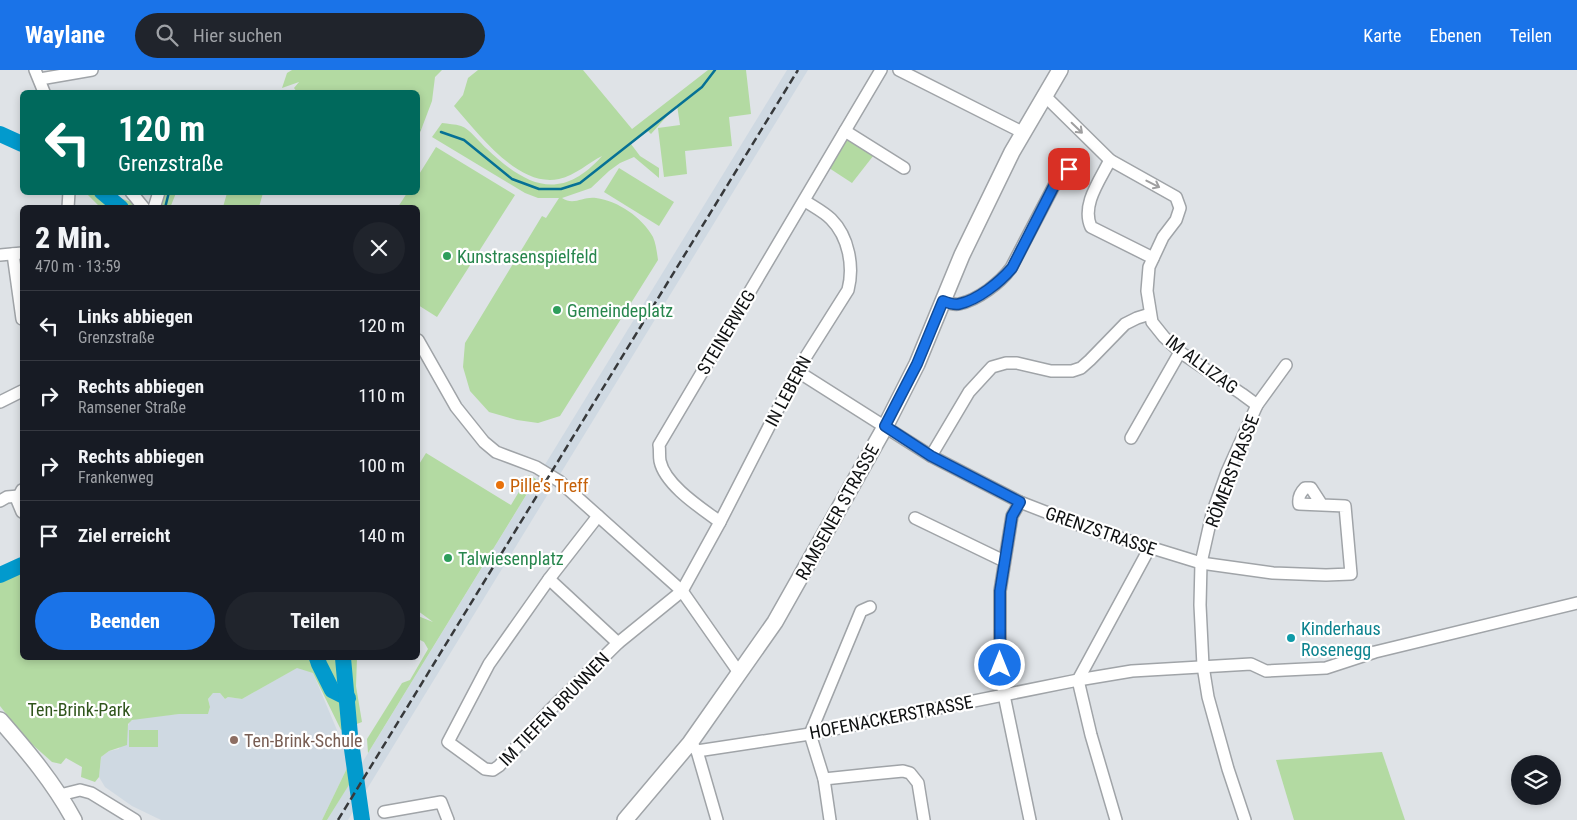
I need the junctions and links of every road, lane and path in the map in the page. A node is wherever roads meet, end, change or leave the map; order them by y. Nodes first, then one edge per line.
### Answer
1 (92, 70) edge
2 (881, 70) edge
3 (899, 70) edge
4 (1060, 70) edge
5 (37, 75) edge
6 (43, 90) edge
7 (1043, 96) junction
8 (845, 131) junction
9 (1022, 132) junction
10 (1110, 160) junction
11 (904, 168) dead end
12 (1069, 169) dead end
13 (133, 195) edge
14 (805, 201) junction
15 (142, 205) edge
16 (18, 253) edge
17 (0, 255) edge
18 (1151, 263) junction
19 (20, 286) edge
20 (943, 301) junction
21 (1150, 314) junction
22 (420, 344) edge
23 (1180, 352) junction
24 (1286, 364) dead end
25 (797, 372) junction
26 (20, 392) edge
27 (0, 402) edge
28 (1257, 405) junction
29 (885, 426) junction
30 (1131, 438) dead end
31 (931, 456) junction
32 (20, 493) edge
33 (0, 501) edge
34 (1020, 502) junction
35 (1322, 504) dead end
36 (20, 507) edge
37 (598, 516) junction
38 (916, 518) dead end
39 (720, 522) junction
40 (1149, 549) junction
41 (1004, 561) junction
42 (1201, 563) junction
43 (549, 579) junction
44 (682, 591) junction
45 (1577, 603) edge
46 (870, 607) dead end
47 (618, 643) junction
48 (1203, 666) junction
49 (740, 674) junction
50 (1078, 680) junction
51 (1004, 695) junction
52 (0, 720) edge
53 (810, 734) junction
54 (694, 747) junction
55 (824, 779) junction
56 (60, 795) junction
57 (384, 812) dead end
58 (74, 820) edge
59 (135, 820) edge
60 (448, 820) edge
61 (625, 820) edge
62 (717, 820) edge
63 (830, 820) edge
64 (924, 820) edge
65 (1030, 820) edge
66 (1116, 820) edge
67 (1245, 820) edge

1 - 5 street
2 - 8 street, STEINERWEG
3 - 9 street
4 - 7 main road, RAMSENER STRASSE
5 - 6 street
7 - 9 main road, RAMSENER STRASSE
7 -> 10 street, IM ALLIZAG
8 - 11 street
8 - 14 street, STEINERWEG
9 - 20 main road, RAMSENER STRASSE
10 - 18 street
10 -> 18 street, IM ALLIZAG
12 - 20 street
13 - 15 street
14 - 25 street, IN LEBERN
14 - 39 street, STEINERWEG
16 - 17 street
16 - 19 street
18 - 21 street, IM ALLIZAG
20 - 29 main road, RAMSENER STRASSE
21 - 23 street, IM ALLIZAG
21 - 31 street
22 - 37 street
23 - 28 street, IM ALLIZAG
23 - 30 street
24 - 28 street, RÖMERSTRASSE
25 - 29 street, GRENZSTRASSE
25 - 39 street, IN LEBERN
26 - 27 street
28 - 42 street, RÖMERSTRASSE
29 - 31 street, GRENZSTRASSE
29 - 49 main road, RAMSENER STRASSE
31 - 34 street, GRENZSTRASSE
32 - 33 street
32 - 36 street
34 - 40 street, GRENZSTRASSE
34 - 41 street
35 - 42 street, GRENZSTRASSE
37 - 43 street, IM TIEFEN BRUNNEN
37 - 44 street
38 - 41 street
39 - 44 street, IN LEBERN
40 - 42 street, GRENZSTRASSE
40 - 50 street
41 - 51 street
42 - 48 street, RÖMERSTRASSE
43 - 47 street, IM TIEFEN BRUNNEN
43 - 47 street, IM TIEFEN BRUNNEN
44 - 47 street, IM TIEFEN BRUNNEN
44 - 49 street
45 - 48 street, HOFENACKERSTRASSE
46 - 53 street
48 - 50 street, HOFENACKERSTRASSE
48 - 67 street, RÖMERSTRASSE
49 - 54 main road, RAMSENER STRASSE
50 - 51 street, HOFENACKERSTRASSE
50 - 66 street
51 - 53 street, HOFENACKERSTRASSE
51 - 65 street
52 - 56 main road
53 - 54 street, HOFENACKERSTRASSE
53 - 55 street
54 - 61 main road, RAMSENER STRASSE
54 - 62 street
55 - 63 street
55 - 64 street
56 - 58 main road
56 - 59 street
57 - 60 street

